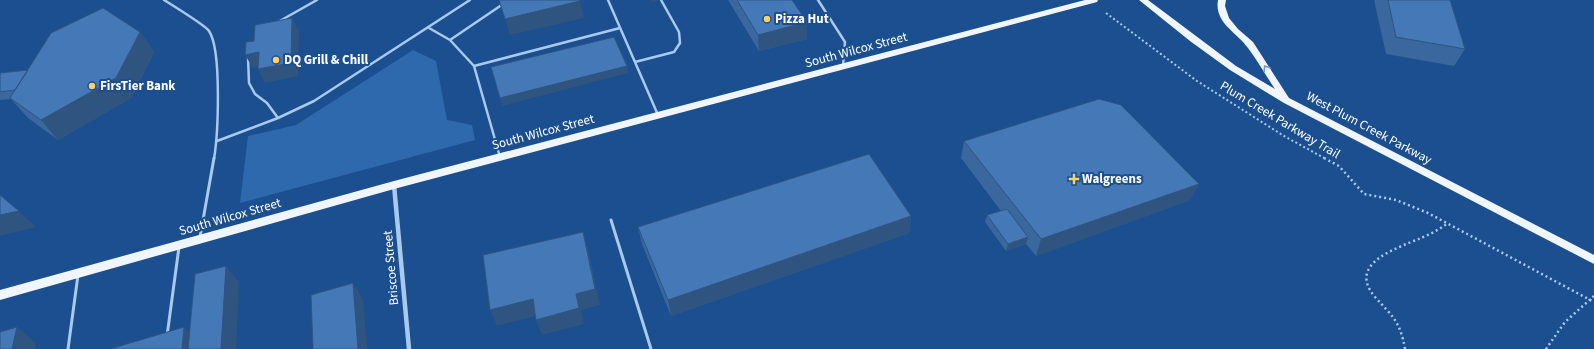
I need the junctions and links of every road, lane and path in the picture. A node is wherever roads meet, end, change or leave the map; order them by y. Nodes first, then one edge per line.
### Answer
1 (164, 0) edge
2 (316, 0) edge
3 (470, 0) edge
4 (509, 0) edge
5 (608, 0) edge
6 (661, 0) edge
7 (818, 0) edge
8 (1094, 0) edge
9 (1143, 0) edge
10 (1222, 0) edge
11 (1102, 10) dead end
12 (274, 24) edge
13 (429, 28) junction
14 (620, 28) junction
15 (450, 40) junction
16 (248, 50) edge
17 (635, 62) junction
18 (474, 66) junction
19 (842, 67) junction
20 (1287, 101) junction
21 (658, 115) junction
22 (278, 118) junction
23 (217, 141) junction
24 (500, 157) junction
25 (394, 185) junction
26 (611, 220) dead end
27 (1448, 223) junction
28 (200, 239) junction
29 (179, 245) junction
30 (1594, 260) edge
31 (79, 273) junction
32 (0, 295) edge
33 (1594, 296) edge
34 (1594, 302) edge
35 (166, 340) edge
36 (68, 349) edge
37 (409, 349) edge
38 (651, 349) edge
39 (1405, 349) edge
40 (1546, 349) edge

1 - 23 lane
2 - 12 lane
3 - 13 lane
4 - 15 lane
5 - 14 lane
6 - 17 lane
7 - 19 lane
8 - 19 main road, South Wilcox Street
9 - 20 main road, West Plum Creek Parkway
20 -> 10 main road
11 - 27 path, Plum Creek Parkway Trail
13 - 15 lane
13 - 22 lane
14 - 17 lane
14 - 18 lane
15 - 18 lane
16 - 22 lane
17 - 21 lane
18 - 24 lane
19 - 21 main road, South Wilcox Street
20 - 30 main road, West Plum Creek Parkway
21 - 24 main road, South Wilcox Street
22 - 23 lane
23 - 28 lane
24 - 25 main road, South Wilcox Street
25 - 28 main road, South Wilcox Street
25 - 37 street, Briscoe Street
26 - 38 lane
27 - 34 path, Plum Creek Parkway Trail
27 - 39 path
28 - 29 main road, South Wilcox Street
29 - 31 main road, South Wilcox Street
29 - 35 lane
31 - 32 main road, South Wilcox Street
31 - 36 lane
33 - 40 path

